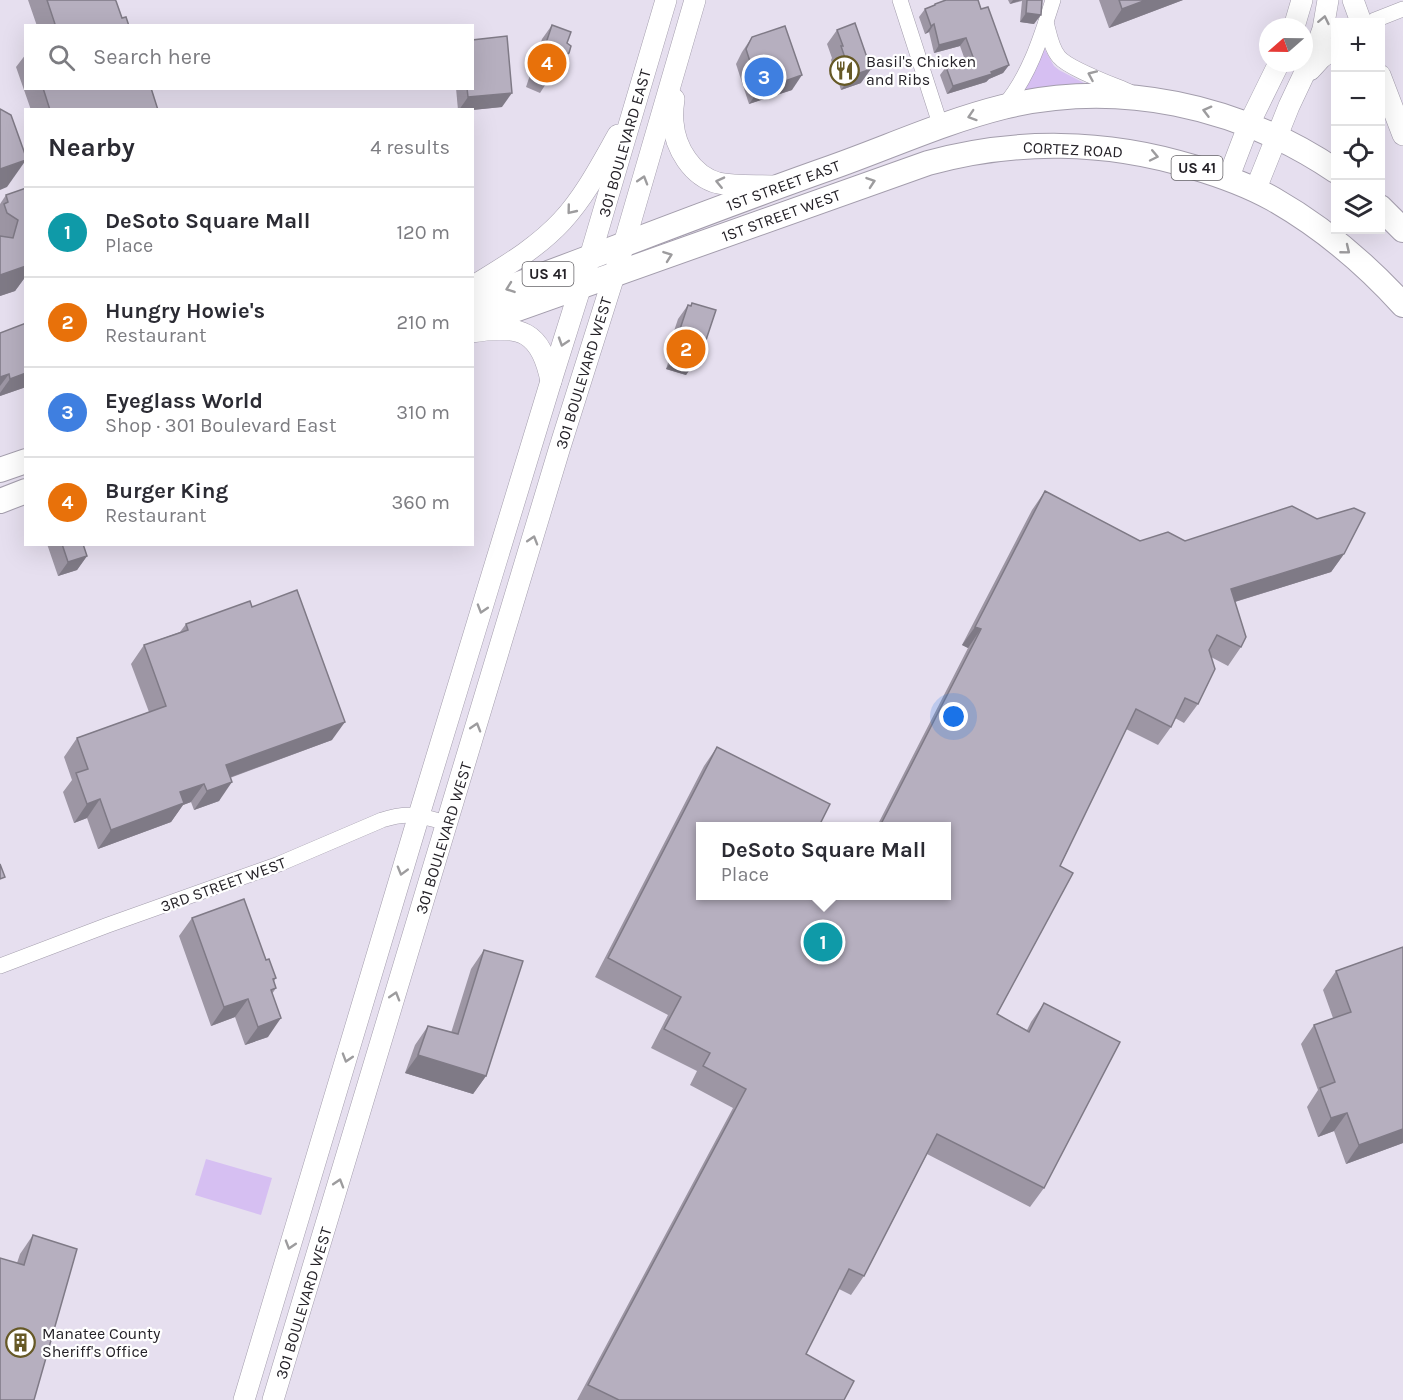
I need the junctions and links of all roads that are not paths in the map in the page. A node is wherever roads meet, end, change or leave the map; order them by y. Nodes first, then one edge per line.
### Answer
1 (666, 0) edge
2 (695, 0) edge
3 (900, 0) edge
4 (1053, 0) edge
5 (1302, 0) edge
6 (1328, 0) edge
7 (1353, 0) edge
8 (1403, 9) edge
9 (1297, 18) edge
10 (1360, 18) edge
11 (1380, 18) edge
12 (1046, 22) junction
13 (1331, 50) edge
14 (675, 67) junction
15 (1275, 72) edge
16 (1304, 77) junction
17 (1385, 88) edge
18 (1146, 99) junction
19 (634, 106) junction
20 (1003, 107) junction
21 (1249, 124) junction
22 (942, 127) junction
23 (1403, 135) edge
24 (1278, 137) junction
25 (950, 157) joint
26 (1331, 169) edge
27 (1228, 179) junction
28 (778, 186) junction
29 (1255, 191) junction
30 (1385, 212) edge
31 (1403, 230) edge
32 (624, 244) junction
33 (590, 257) junction
34 (613, 276) junction
35 (474, 286) edge
36 (581, 286) junction
37 (474, 300) edge
38 (1403, 305) edge
39 (474, 324) edge
40 (474, 332) edge
41 (551, 381) junction
42 (24, 462) edge
43 (0, 470) edge
44 (24, 492) edge
45 (0, 501) edge
46 (419, 815) junction
47 (447, 823) junction
48 (0, 966) edge
49 (243, 1400) edge
50 (273, 1400) edge

1 - 19 main road, 301 BOULEVARD EAST
2 - 14 main road, 301 BOULEVARD EAST
3 - 22 street
4 - 12 street
5 - 9 main road
16 -> 6 main road
7 - 10 main road
8 - 11 street
18 -> 12 street
12 - 20 street
13 - 16 main road
28 -> 14 main road
32 -> 14 main road, 301 BOULEVARD EAST
15 - 21 main road
16 - 24 main road
17 - 23 main road
18 - 20 main road, US 41
21 -> 18 main road, US 41
19 - 33 main road, 301 BOULEVARD EAST
19 -> 35 main road
20 -> 22 main road, US 41
21 - 24 main road, US 41
21 - 27 main road
22 - 28 main road, 1ST STREET EAST / US 41
24 - 26 main road, US 41
24 - 29 main road
25 -> 27 main road, CORTEZ ROAD / US 41
34 -> 25 main road, 1ST STREET WEST / US 41
27 - 29 main road, CORTEZ ROAD / US 41
28 - 32 main road, 1ST STREET EAST / US 41
29 -> 38 main road, CORTEZ ROAD / US 41
30 - 31 main road
32 - 33 main road, US 41
32 - 34 main road, 301 BOULEVARD EAST
33 - 36 main road, 301 BOULEVARD EAST
33 -> 37 main road, US 41
34 - 36 main road, US 41
47 -> 34 main road, 301 BOULEVARD WEST
36 - 39 main road, US 41
36 -> 41 main road, 301 BOULEVARD WEST
40 - 41 main road
41 -> 46 main road, 301 BOULEVARD WEST
42 - 43 main road
44 - 45 main road
46 - 47 street, 3RD STREET WEST
46 - 48 street, 3RD STREET WEST
46 -> 49 main road, 301 BOULEVARD WEST
50 -> 47 main road, 301 BOULEVARD WEST

